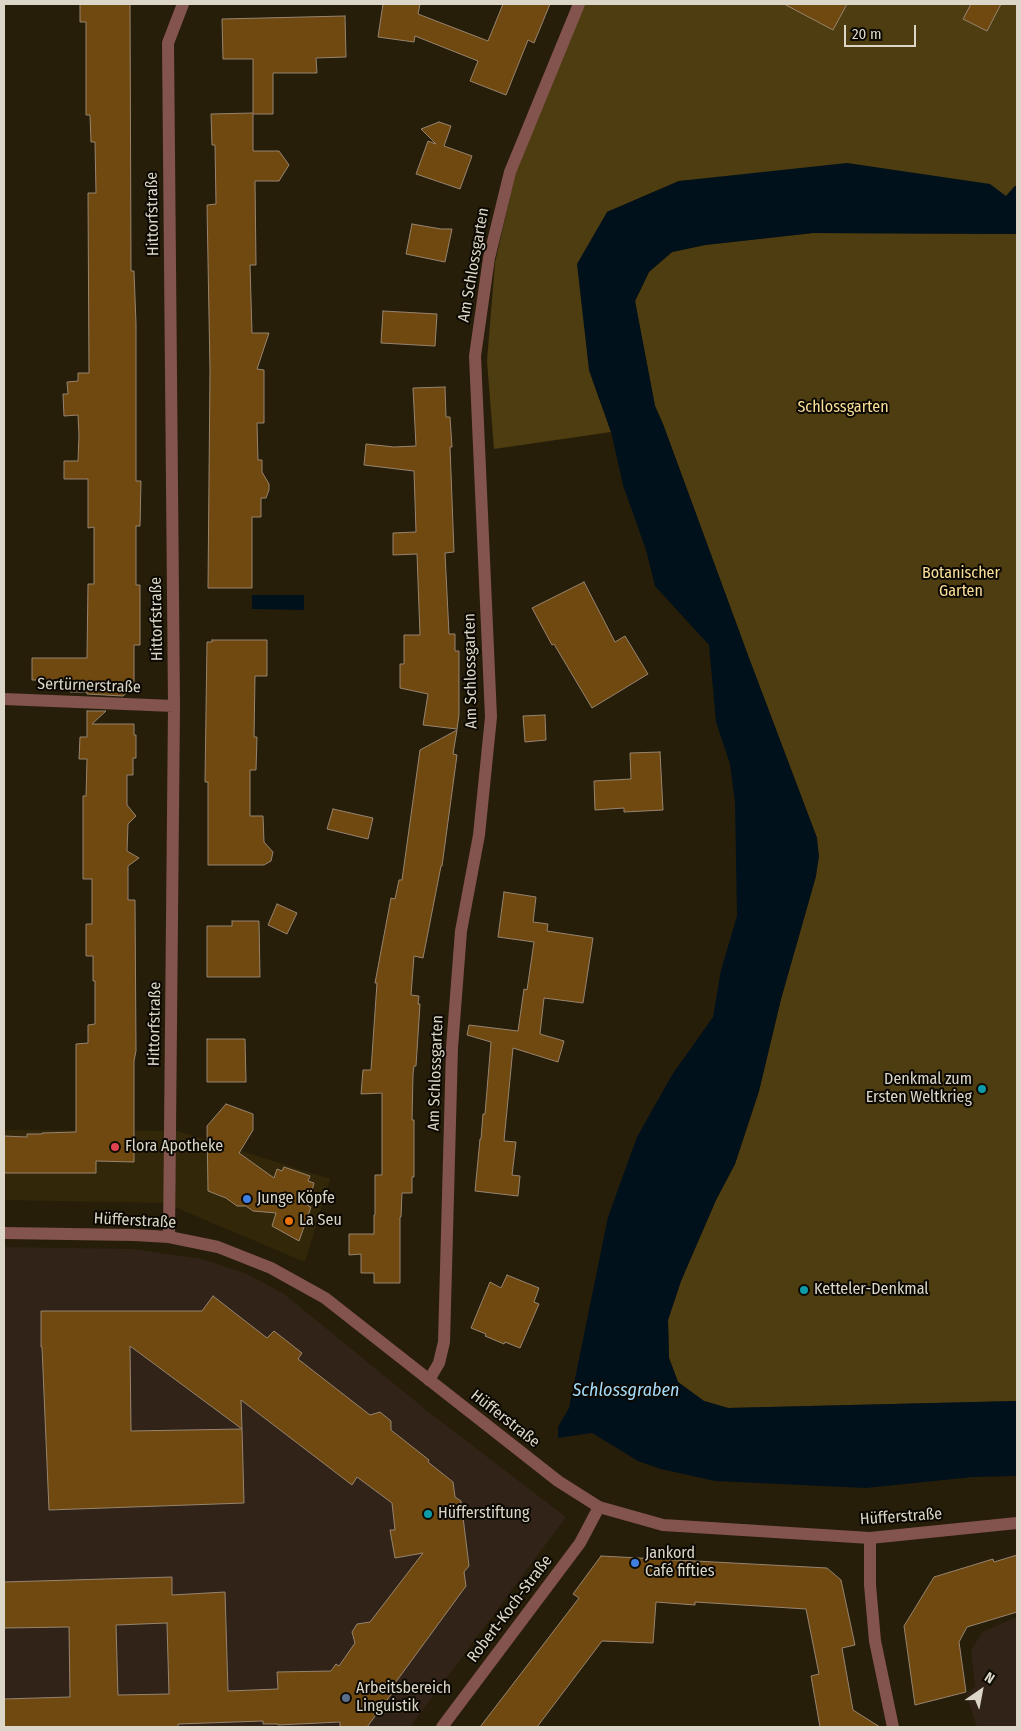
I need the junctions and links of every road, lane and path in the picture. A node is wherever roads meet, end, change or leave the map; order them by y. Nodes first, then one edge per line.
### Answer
1 (183, 4) edge
2 (579, 4) edge
3 (4, 699) edge
4 (174, 706) junction
5 (4, 1233) edge
6 (169, 1237) junction
7 (429, 1380) junction
8 (599, 1507) junction
9 (1017, 1523) edge
10 (870, 1538) junction
11 (442, 1727) edge
12 (893, 1727) edge

1 - 4 street, Hittorfstraße
2 - 7 street, Am Schlossgarten
3 - 4 street, Sertürnerstraße
4 - 6 street, Hittorfstraße
5 - 6 street, Hüfferstraße
6 - 7 street, Hüfferstraße
7 - 8 street, Hüfferstraße
8 - 10 street, Hüfferstraße
8 - 11 street, Robert-Koch-Straße
9 - 10 street, Hüfferstraße
10 - 12 street

